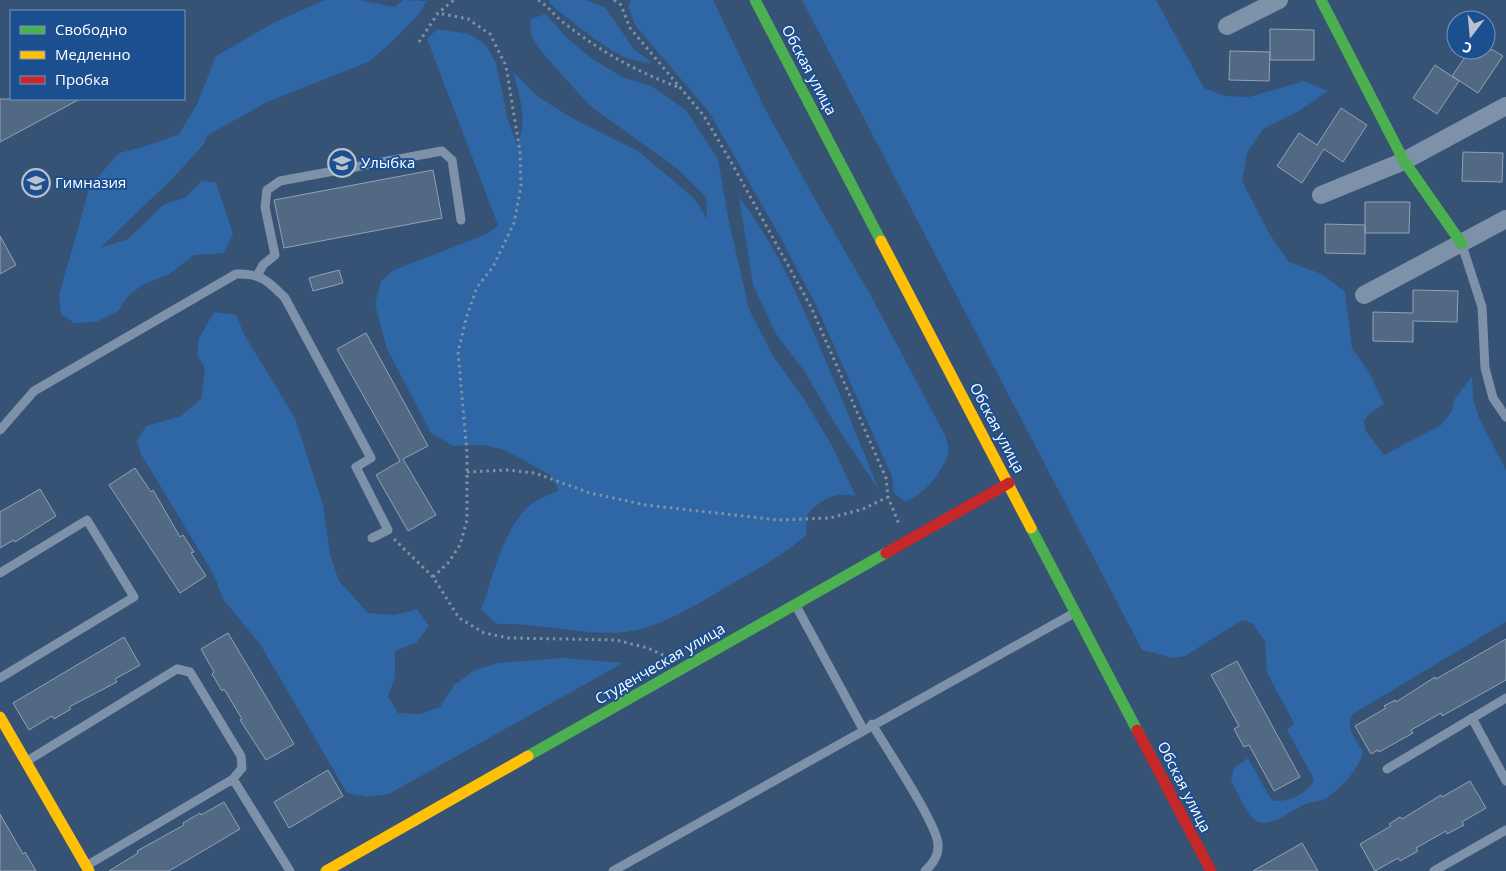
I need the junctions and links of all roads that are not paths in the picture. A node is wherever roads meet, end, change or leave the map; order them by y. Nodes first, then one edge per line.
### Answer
1 (755, 0) edge
2 (1279, 0) edge
3 (1321, 0) edge
4 (1227, 26) dead end
5 (1506, 106) edge
6 (1404, 161) junction
7 (1321, 195) dead end
8 (1506, 219) edge
9 (461, 220) dead end
10 (1462, 244) junction
11 (257, 276) junction
12 (1364, 295) dead end
13 (1506, 416) edge
14 (0, 430) edge
15 (1009, 483) junction
16 (372, 538) dead end
17 (0, 573) edge
18 (795, 604) junction
19 (1076, 612) junction
20 (0, 678) edge
21 (1506, 698) edge
22 (0, 718) edge
23 (1472, 718) junction
24 (872, 724) junction
25 (863, 730) junction
26 (26, 762) junction
27 (1387, 768) dead end
28 (233, 779) junction
29 (1506, 781) edge
30 (1506, 830) edge
31 (87, 869) edge
32 (290, 871) edge
33 (326, 871) edge
34 (613, 871) edge
35 (925, 871) edge
36 (1211, 871) edge
37 (1434, 871) edge

1 - 15 street, Обская улица
2 - 4 street
3 - 6 street
5 - 6 street
6 - 7 street
6 - 10 street
8 - 10 street
9 - 11 lane
10 - 12 street
10 - 13 lane
11 - 14 lane
11 - 16 lane
15 - 18 street, Студенческая улица
15 - 19 street, Обская улица
17 - 20 lane
18 - 25 lane
18 - 33 street, Студенческая улица
19 - 24 lane
19 - 36 street, Обская улица
21 - 23 lane
22 - 26 street
23 - 27 lane
23 - 29 lane
24 - 25 lane
24 - 35 lane
25 - 34 lane
26 - 28 lane
26 - 31 street
28 - 31 lane
28 - 32 lane
30 - 37 lane

